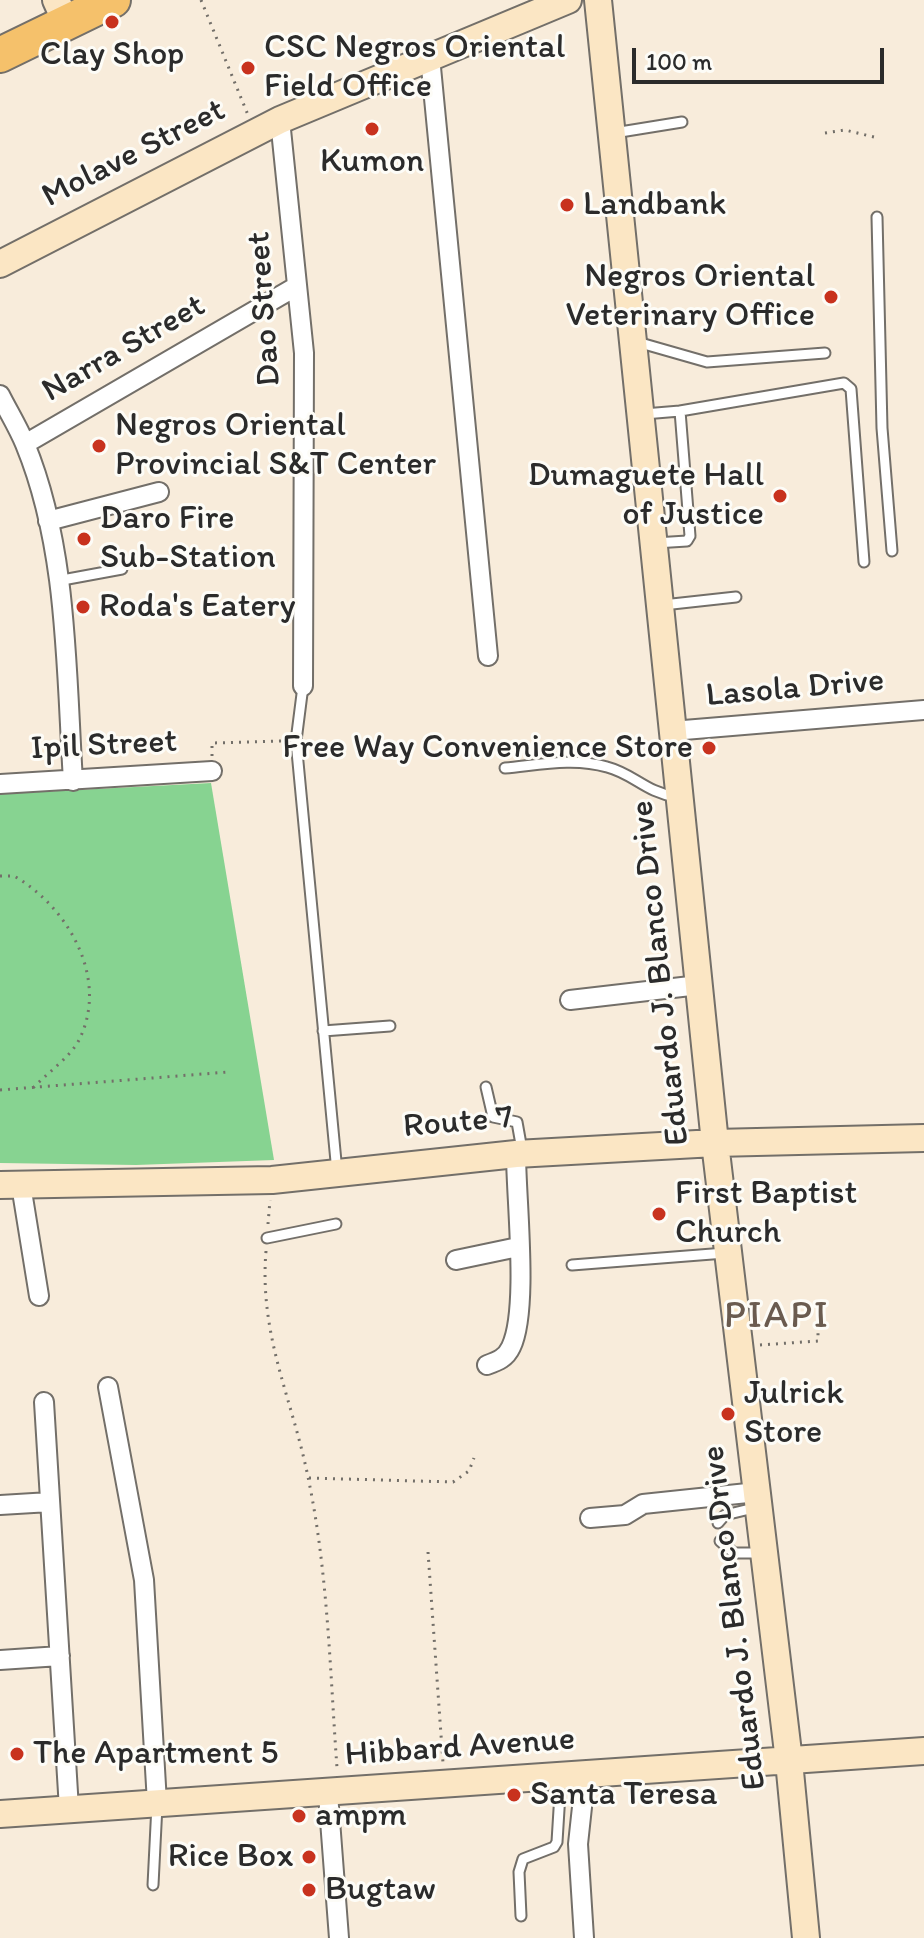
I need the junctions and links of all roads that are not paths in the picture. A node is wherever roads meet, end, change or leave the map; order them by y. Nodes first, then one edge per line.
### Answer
1 (113, 0) edge
2 (568, 0) edge
3 (598, 0) edge
4 (60, 10) edge
5 (0, 55) edge
6 (430, 57) junction
7 (280, 120) junction
8 (682, 122) dead end
9 (614, 133) junction
10 (877, 217) dead end
11 (0, 264) edge
12 (297, 286) junction
13 (634, 341) junction
14 (825, 353) dead end
15 (0, 395) edge
16 (680, 411) junction
17 (641, 414) junction
18 (25, 444) junction
19 (159, 492) dead end
20 (48, 521) junction
21 (653, 543) junction
22 (892, 551) dead end
23 (864, 562) dead end
24 (122, 569) dead end
25 (57, 581) junction
26 (736, 597) dead end
27 (659, 606) junction
28 (488, 656) dead end
29 (303, 686) joint
30 (924, 710) edge
31 (672, 731) junction
32 (505, 768) dead end
33 (212, 771) road end
34 (73, 781) junction
35 (0, 784) edge
36 (679, 798) junction
37 (699, 985) junction
38 (570, 1000) dead end
39 (390, 1026) dead end
40 (323, 1031) junction
41 (486, 1087) dead end
42 (924, 1138) edge
43 (715, 1143) junction
44 (519, 1154) junction
45 (337, 1172) junction
46 (11, 1185) edge
47 (336, 1224) dead end
48 (267, 1238) road end
49 (518, 1247) junction
50 (728, 1253) junction
51 (456, 1260) dead end
52 (572, 1265) dead end
53 (39, 1296) dead end
54 (487, 1365) dead end
55 (108, 1387) dead end
56 (44, 1402) dead end
57 (758, 1500) junction
58 (50, 1502) junction
59 (0, 1505) edge
60 (590, 1518) dead end
61 (718, 1523) dead end
62 (720, 1541) dead end
63 (764, 1554) junction
64 (60, 1656) junction
65 (0, 1660) edge
66 (924, 1751) edge
67 (789, 1761) junction
68 (570, 1777) junction
69 (333, 1793) junction
70 (157, 1803) junction
71 (69, 1809) junction
72 (0, 1814) edge
73 (153, 1885) dead end
74 (521, 1916) dead end
75 (339, 1938) edge
76 (584, 1938) edge
77 (806, 1938) edge

1 - 4 highway
2 - 6 main road, Molave Street
3 - 9 main road, Eduardo J. Blanco Drive
4 - 5 highway
6 - 7 main road, Molave Street
6 - 28 street
7 - 11 main road, Molave Street
7 - 12 street, Dao Street
8 - 9 lane
9 - 13 main road, Eduardo J. Blanco Drive
10 - 22 lane
12 - 18 street, Narra Street
12 - 29 street, Dao Street
13 - 14 lane
13 - 17 main road, Eduardo J. Blanco Drive
15 - 18 street
16 - 17 lane
16 - 21 lane
16 - 23 lane
17 - 21 main road, Eduardo J. Blanco Drive
18 - 20 street
19 - 20 street
20 - 25 street
21 - 27 main road, Eduardo J. Blanco Drive
24 - 25 lane
25 - 34 street
26 - 27 lane
27 - 31 main road, Eduardo J. Blanco Drive
29 - 40 lane
30 - 31 street, Lasola Drive
31 - 36 main road, Eduardo J. Blanco Drive
32 - 36 lane
33 - 34 street, Ipil Street
34 - 35 street, Ipil Street
36 - 37 main road, Eduardo J. Blanco Drive
37 - 38 street
37 - 43 main road, Eduardo J. Blanco Drive
39 - 40 lane
40 - 45 lane
41 - 44 lane
42 - 43 main road, Route 7
43 - 44 main road, Route 7
43 - 50 main road, Eduardo J. Blanco Drive
44 - 45 main road, Route 7
44 - 49 street
45 - 46 main road, Route 7
46 - 53 street
47 - 48 lane
49 - 51 street
49 - 54 street
50 - 52 lane
50 - 57 main road, Eduardo J. Blanco Drive
55 - 70 street
56 - 58 street
57 - 60 street
57 - 61 lane
57 - 63 main road, Eduardo J. Blanco Drive
58 - 59 street
58 - 64 street
62 - 63 lane
63 - 67 main road, Eduardo J. Blanco Drive
64 - 65 street
64 - 71 street
66 - 67 main road, Hibbard Avenue
67 - 68 main road, Hibbard Avenue
67 - 77 main road, Eduardo J. Blanco Drive
68 - 69 main road, Hibbard Avenue
68 - 74 lane
68 - 76 street
69 - 70 main road, Hibbard Avenue
69 - 75 street
70 - 71 main road, Hibbard Avenue
70 - 73 lane
71 - 72 main road, Hibbard Avenue

